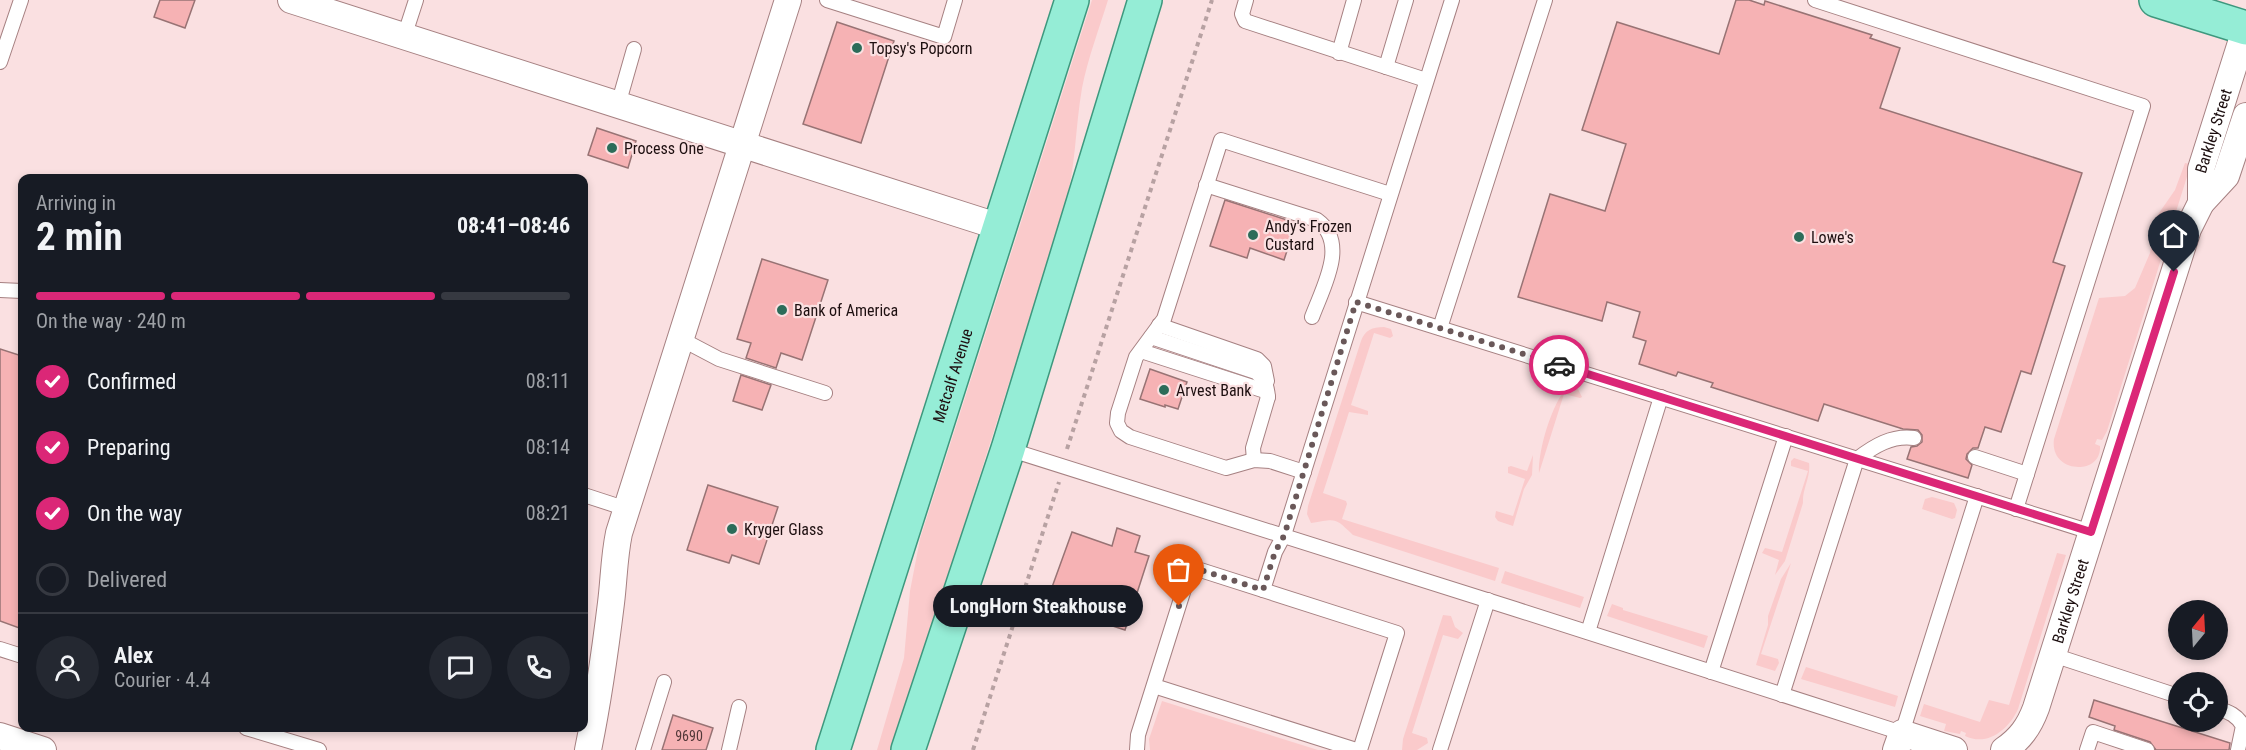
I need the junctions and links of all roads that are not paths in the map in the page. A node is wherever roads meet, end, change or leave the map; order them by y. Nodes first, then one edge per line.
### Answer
1 (21, 0) edge
2 (291, 0) edge
3 (416, 0) edge
4 (788, 0) edge
5 (827, 0) edge
6 (955, 0) edge
7 (1072, 0) edge
8 (1145, 0) edge
9 (1246, 0) edge
10 (1354, 0) edge
11 (1406, 0) edge
12 (1452, 0) edge
13 (1545, 0) edge
14 (1815, 0) edge
15 (2156, 0) edge
16 (326, 5) edge
17 (2246, 28) edge
18 (404, 37) junction
19 (634, 49) dead end
20 (1339, 52) junction
21 (0, 62) edge
22 (1386, 67) junction
23 (1426, 80) junction
24 (618, 105) junction
25 (2246, 116) edge
26 (742, 145) junction
27 (1206, 185) junction
28 (1390, 194) junction
29 (2201, 203) junction
30 (1000, 227) junction
31 (0, 290) edge
32 (18, 291) edge
33 (1356, 302) junction
34 (1312, 317) dead end
35 (1440, 328) junction
36 (1155, 331) junction
37 (681, 339) junction
38 (1141, 351) junction
39 (1268, 392) junction
40 (825, 393) dead end
41 (1661, 397) junction
42 (1786, 436) junction
43 (1914, 438) dead end
44 (1008, 449) junction
45 (1975, 457) dead end
46 (1857, 459) junction
47 (1254, 460) junction
48 (1304, 472) junction
49 (2027, 474) junction
50 (588, 496) edge
51 (1977, 496) junction
52 (2016, 508) junction
53 (627, 509) junction
54 (2091, 532) junction
55 (1284, 536) junction
56 (1263, 590) junction
57 (1488, 600) junction
58 (1588, 632) junction
59 (0, 649) edge
60 (18, 655) edge
61 (2053, 655) junction
62 (1711, 672) junction
63 (664, 682) dead end
64 (1154, 686) junction
65 (2168, 693) edge
66 (1782, 695) junction
67 (739, 707) dead end
68 (2228, 712) edge
69 (259, 732) edge
70 (0, 736) edge
71 (1899, 742) edge
72 (43, 750) edge
73 (319, 750) edge
74 (588, 750) edge
75 (643, 750) edge
76 (729, 750) edge
77 (833, 750) edge
78 (908, 750) edge
79 (1137, 750) edge
80 (1358, 750) edge
81 (1440, 750) edge
82 (1954, 750) edge
83 (2004, 750) edge
84 (2087, 750) edge
85 (2147, 750) edge
86 (2238, 750) edge

1 - 21 lane
2 - 16 street
3 - 18 lane
4 - 26 street
5 - 6 lane
7 - 30 main road, Metcalf Avenue
8 - 44 main road
9 - 20 lane
10 - 20 lane
11 - 22 lane
12 - 23 lane
13 - 35 lane
14 - 49 lane
15 - 17 main road
16 - 18 street
17 - 29 street, Barkley Street
18 - 24 street
19 - 24 lane
20 - 22 lane
22 - 23 lane
23 - 28 lane
24 - 26 street
25 - 29 street, Barkley Street
26 - 30 street
26 - 37 street
27 - 28 lane
27 - 34 lane
27 - 36 lane
28 - 33 lane
29 - 54 street, Barkley Street
30 - 77 main road, Metcalf Avenue
31 - 32 lane
33 - 35 lane
33 - 48 lane
35 - 41 lane
36 - 38 lane
36 - 39 lane
37 - 40 lane
37 - 53 street
38 - 39 lane
38 - 47 lane
39 - 47 lane
41 - 42 lane
41 - 58 lane
42 - 46 lane
42 - 62 lane
43 - 46 lane
44 - 55 lane
44 - 78 main road
45 - 49 lane
46 - 51 lane
46 - 66 lane
47 - 48 lane
48 - 55 lane
49 - 52 lane
50 - 53 lane
51 - 52 lane
51 - 71 lane
52 - 54 lane
53 - 74 street
54 - 61 street, Barkley Street
55 - 56 lane
55 - 57 lane
56 - 64 lane
56 - 80 lane
57 - 58 lane
57 - 81 lane
58 - 62 lane
59 - 60 lane
61 - 65 lane
61 - 83 street, Barkley Street
62 - 66 lane
63 - 75 lane
64 - 79 lane
64 - 80 lane
66 - 71 lane
67 - 76 lane
68 - 86 lane
69 - 73 lane
70 - 72 street
71 - 82 street
84 - 85 lane

